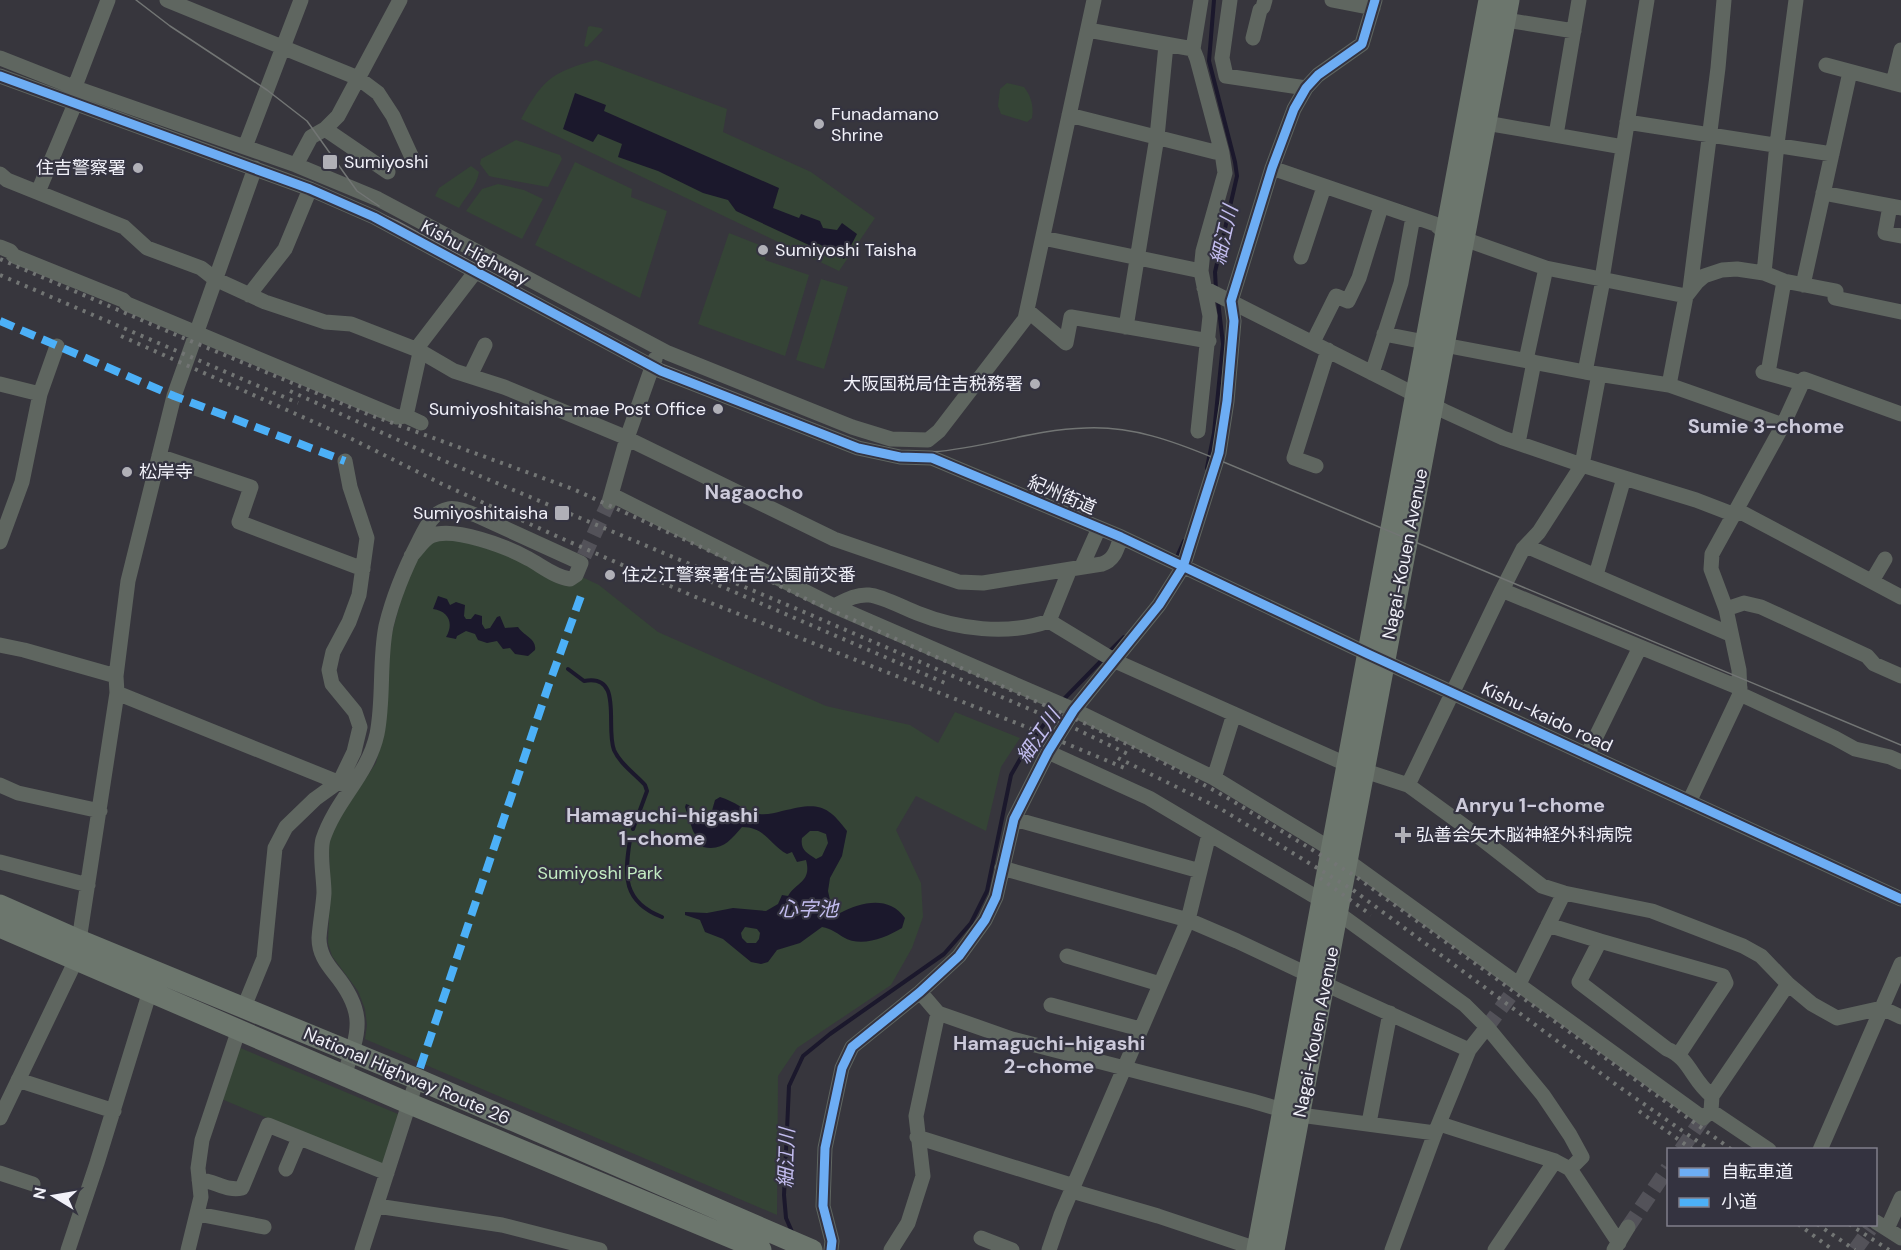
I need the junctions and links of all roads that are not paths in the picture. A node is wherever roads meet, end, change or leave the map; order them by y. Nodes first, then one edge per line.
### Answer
1 (108, 0) edge
2 (167, 0) edge
3 (301, 0) edge
4 (400, 0) edge
5 (1094, 0) edge
6 (1201, 0) edge
7 (1230, 0) edge
8 (1265, 0) edge
9 (1332, 0) edge
10 (1489, 0) edge
11 (1579, 0) edge
12 (1647, 0) edge
13 (1724, 0) edge
14 (1796, 0) edge
15 (1374, 4) edge
16 (1507, 10) edge
17 (1088, 30) junction
18 (1574, 31) junction
19 (1253, 38) dead end
20 (1166, 45) junction
21 (282, 46) junction
22 (1193, 49) junction
23 (1901, 50) edge
24 (0, 58) edge
25 (1826, 65) dead end
26 (1850, 72) junction
27 (0, 76) edge
28 (358, 78) junction
29 (1897, 84) edge
30 (76, 88) junction
31 (1306, 88) junction
32 (73, 104) junction
33 (1069, 115) junction
34 (1627, 122) junction
35 (1486, 123) junction
36 (325, 129) junction
37 (1708, 134) junction
38 (1556, 135) junction
39 (1157, 137) junction
40 (1777, 144) junction
41 (245, 147) junction
42 (1623, 147) junction
43 (1215, 152) dead end
44 (1832, 154) junction
45 (414, 162) dead end
46 (296, 165) junction
47 (255, 168) junction
48 (1272, 168) junction
49 (388, 172) dead end
50 (0, 174) edge
51 (1324, 188) junction
52 (310, 189) junction
53 (38, 192) junction
54 (1823, 193) junction
55 (1381, 207) junction
56 (1895, 207) edge
57 (1413, 217) junction
58 (1455, 236) junction
59 (1901, 236) edge
60 (1043, 238) junction
61 (0, 247) edge
62 (1301, 257) dead end
63 (1137, 258) junction
64 (1546, 268) junction
65 (476, 271) junction
66 (1201, 271) junction
67 (1764, 273) junction
68 (215, 279) junction
69 (1602, 280) junction
70 (1784, 281) junction
71 (1803, 285) junction
72 (1204, 288) junction
73 (1688, 292) junction
74 (249, 295) junction
75 (1231, 302) junction
76 (1028, 311) junction
77 (1901, 312) edge
78 (1126, 327) junction
79 (196, 333) junction
80 (1384, 334) junction
81 (1209, 341) junction
82 (1313, 342) junction
83 (1435, 343) junction
84 (484, 345) dead end
85 (57, 346) dead end
86 (659, 349) junction
87 (418, 350) junction
88 (1328, 350) junction
89 (1530, 361) junction
90 (651, 367) junction
91 (1372, 373) junction
92 (1592, 374) junction
93 (470, 376) junction
94 (1802, 383) junction
95 (0, 384) edge
96 (1669, 385) junction
97 (39, 394) junction
98 (1424, 400) junction
99 (1901, 414) edge
100 (406, 416) junction
101 (420, 423) dead end
102 (1783, 425) junction
103 (1198, 431) dead end
104 (627, 438) junction
105 (928, 440) junction
106 (1518, 443) junction
107 (159, 456) junction
108 (932, 458) junction
109 (345, 461) dead end
110 (1582, 465) junction
111 (1316, 466) dead end
112 (1624, 478) junction
113 (1736, 513) junction
114 (478, 516) junction
115 (1099, 528) junction
116 (1121, 537) junction
117 (471, 538) junction
118 (0, 540) edge
119 (1526, 546) junction
120 (411, 556) junction
121 (1885, 560) dead end
122 (1176, 563) junction
123 (1076, 568) junction
124 (363, 569) junction
125 (1596, 575) junction
126 (1872, 581) junction
127 (1501, 592) junction
128 (1901, 596) edge
129 (834, 606) junction
130 (1726, 609) junction
131 (1049, 621) junction
132 (1730, 634) junction
133 (0, 645) edge
134 (1640, 647) junction
135 (1376, 658) junction
136 (1114, 660) junction
137 (116, 676) junction
138 (1901, 676) edge
139 (1453, 691) junction
140 (1740, 691) junction
141 (117, 693) junction
142 (1071, 709) junction
143 (1234, 714) junction
144 (1048, 752) junction
145 (1587, 755) junction
146 (1901, 762) edge
147 (1355, 767) junction
148 (1214, 778) junction
149 (0, 785) edge
150 (345, 785) junction
151 (1408, 785) junction
152 (1689, 802) junction
153 (100, 811) junction
154 (1014, 819) junction
155 (1209, 834) junction
156 (1339, 855) junction
157 (0, 862) edge
158 (1002, 868) junction
159 (1200, 872) junction
160 (88, 885) junction
161 (1564, 893) junction
162 (1901, 899) edge
163 (1321, 900) junction
164 (0, 905) edge
165 (1338, 913) junction
166 (1188, 921) junction
167 (1548, 925) junction
168 (0, 927) edge
169 (1600, 941) junction
170 (77, 950) junction
171 (1067, 956) dead end
172 (1901, 964) edge
173 (1316, 979) junction
174 (1160, 984) junction
175 (1519, 984) junction
176 (1788, 984) junction
177 (150, 991) junction
178 (920, 992) junction
179 (1051, 1005) dead end
180 (244, 1007) junction
181 (1882, 1008) junction
182 (938, 1013) junction
183 (1390, 1013) junction
184 (1901, 1017) edge
185 (1487, 1027) junction
186 (239, 1029) junction
187 (1140, 1029) junction
188 (1469, 1050) junction
189 (352, 1053) junction
190 (1679, 1054) junction
191 (1123, 1068) junction
192 (344, 1075) junction
193 (417, 1079) junction
194 (18, 1080) junction
195 (1712, 1096) junction
196 (408, 1103) junction
197 (114, 1111) junction
198 (1712, 1111) junction
199 (1291, 1113) junction
200 (0, 1118) edge
201 (1369, 1123) junction
202 (1438, 1129) junction
203 (917, 1137) junction
204 (299, 1138) junction
205 (1767, 1148) edge
206 (1820, 1148) edge
207 (1555, 1161) junction
208 (286, 1169) dead end
209 (1570, 1169) junction
210 (0, 1173) edge
211 (387, 1173) junction
212 (199, 1180) junction
213 (33, 1184) dead end
214 (1073, 1188) junction
215 (1901, 1198) edge
216 (377, 1206) junction
217 (198, 1214) junction
218 (1877, 1225) edge
219 (1876, 1226) edge
220 (264, 1227) dead end
221 (1628, 1227) tunnel mouth
222 (981, 1238) dead end
223 (1901, 1238) edge
224 (550, 1243) edge
225 (1616, 1246) edge
226 (68, 1250) edge
227 (188, 1250) edge
228 (362, 1250) edge
229 (600, 1250) edge
230 (761, 1250) edge
231 (812, 1250) edge
232 (831, 1250) edge
233 (891, 1250) edge
234 (1012, 1250) edge
235 (1049, 1250) edge
236 (1263, 1250) edge
237 (1392, 1250) edge
238 (1495, 1250) edge

1 - 30 street
2 - 21 street
3 - 21 street
4 - 28 street
5 - 17 street
6 - 22 street
7 - 31 street
8 - 19 street
9 - 15 street
10 - 58 highway, Nagai-Kouen Avenue
11 - 18 street
12 - 34 street
13 - 37 street
14 - 40 street
15 - 31 street
16 - 18 street
16 - 35 highway, Nagai-Kouen Avenue
17 - 20 street
17 - 33 street
18 - 38 street
20 - 22 street
20 - 39 street
21 - 28 street
21 - 41 street
22 - 66 street
23 - 29 street
24 - 30 street, Kishu Highway
25 - 26 street
26 - 29 street
26 - 44 street
27 - 32 street, Kishu Highway
28 - 36 street
28 - 45 street
30 - 32 street
30 - 41 street, Kishu Highway
31 - 48 street
32 - 47 street, Kishu Highway
32 - 53 street
33 - 39 street
33 - 60 street
34 - 37 street
34 - 42 street
35 - 38 street
35 - 58 highway, Nagai-Kouen Avenue
36 - 46 street
36 - 49 street
37 - 40 street
37 - 73 street
38 - 42 street
39 - 43 street
39 - 63 street
40 - 44 street
40 - 67 street
41 - 46 street, Kishu Highway
42 - 69 street
44 - 54 street
46 - 86 street, Kishu Highway
47 - 52 street, Kishu Highway
47 - 68 street
48 - 51 street
48 - 75 street
50 - 53 street
51 - 55 street
51 - 62 street
52 - 65 street, Kishu Highway
52 - 74 street
53 - 68 street
54 - 56 street
54 - 71 street
55 - 57 street
55 - 82 street
56 - 59 street
57 - 58 street
57 - 80 street
58 - 64 street
58 - 83 highway, Nagai-Kouen Avenue
60 - 63 street
60 - 76 street
61 - 79 street
63 - 66 street
63 - 78 street
64 - 69 street
64 - 89 street
65 - 87 street
65 - 90 street, Kishu Highway
66 - 72 street
67 - 70 street
67 - 73 street
68 - 74 street
68 - 79 street
69 - 73 street
69 - 92 street
70 - 71 street
70 - 94 street
71 - 77 street
72 - 75 street
72 - 81 street
73 - 96 street
74 - 87 street
75 - 82 street
75 - 122 street
76 - 78 street
76 - 105 street
78 - 81 street
79 - 100 street
79 - 107 street
80 - 83 street
80 - 91 street
81 - 103 street
82 - 88 street
83 - 89 street
83 - 98 highway, Nagai-Kouen Avenue
84 - 93 street
85 - 97 street
86 - 90 street
86 - 105 street, Kishu Highway
87 - 93 street
87 - 100 street
88 - 91 street
88 - 111 street
89 - 92 street
89 - 106 street
90 - 104 street
90 - 108 street, Kishu Highway
91 - 98 street
92 - 96 street
92 - 110 street
93 - 104 street
94 - 99 street
94 - 102 street
95 - 97 street
96 - 102 street
97 - 118 street
98 - 106 street
98 - 135 highway, Nagai-Kouen Avenue
100 - 101 street
102 - 113 street
104 - 123 street
104 - 129 street
105 - 108 street
106 - 110 street
107 - 124 street
107 - 137 street
108 - 115 street, 紀州街道
109 - 124 street
110 - 112 street
110 - 119 street
112 - 113 street
112 - 125 street
113 - 126 street
113 - 130 street
114 - 117 street
114 - 117 street
114 - 120 street
115 - 116 street, 紀州街道
115 - 123 street
116 - 122 street, 紀州街道
116 - 123 street
117 - 120 street
119 - 125 street
119 - 127 street
120 - 150 street
121 - 126 street
122 - 135 street, Kishu-kaido road
122 - 136 street
123 - 131 street
124 - 150 street
125 - 132 street
126 - 128 street
127 - 134 street
127 - 139 street
129 - 131 street
129 - 142 street
130 - 132 street
130 - 138 street
131 - 136 street
132 - 140 street
133 - 137 street
134 - 140 street
134 - 145 street
135 - 139 street, Kishu-kaido road
135 - 147 highway, Nagai-Kouen Avenue
136 - 142 street
136 - 143 street
137 - 141 street
139 - 145 street, Kishu-kaido road
139 - 151 street
140 - 146 street
140 - 152 street
141 - 150 street
141 - 153 street
142 - 144 street
142 - 148 street
143 - 147 street
143 - 148 street
144 - 154 street
144 - 155 street
145 - 152 street, Kishu-kaido road
147 - 151 street
147 - 156 highway, Nagai-Kouen Avenue
148 - 156 street
149 - 153 street
150 - 180 street
150 - 189 street
151 - 161 street
152 - 162 street, Kishu-kaido road
153 - 160 street
154 - 158 street
154 - 159 street
155 - 159 street
155 - 163 street
156 - 163 highway, Nagai-Kouen Avenue
156 - 165 highway, Nagai-Kouen Avenue
156 - 175 street
157 - 160 street
158 - 166 street
158 - 178 street
159 - 166 street
160 - 170 street
161 - 167 street
161 - 176 street
163 - 173 highway, Nagai-Kouen Avenue
164 - 170 highway, National Highway Route 26
165 - 173 highway, Nagai-Kouen Avenue
165 - 185 street
166 - 173 street
166 - 174 street
167 - 169 street
167 - 175 street
168 - 170 highway, National Highway Route 26
169 - 190 street
169 - 190 street
170 - 177 highway, National Highway Route 26
170 - 180 highway, National Highway Route 26
170 - 194 street
171 - 174 street
172 - 181 street
173 - 183 street
173 - 199 highway, Nagai-Kouen Avenue
174 - 187 street
175 - 198 street
176 - 181 street
176 - 195 street
177 - 186 highway, National Highway Route 26
177 - 197 street
178 - 182 street
178 - 232 street
179 - 187 street
180 - 189 highway, National Highway Route 26
181 - 184 street
181 - 206 street
182 - 191 street
182 - 203 street
183 - 188 street
183 - 201 street
185 - 188 street
185 - 209 street
186 - 192 highway, National Highway Route 26
186 - 212 street
187 - 191 street
188 - 202 street
189 - 192 street
189 - 193 highway, National Highway Route 26
190 - 195 street
191 - 199 street
191 - 214 street
192 - 196 highway, National Highway Route 26
193 - 196 street
193 - 231 highway, National Highway Route 26
194 - 197 street
194 - 200 street
195 - 198 street
196 - 211 street
196 - 230 highway, National Highway Route 26
197 - 226 street
198 - 205 street
199 - 201 street
199 - 236 highway, Nagai-Kouen Avenue
201 - 202 street
202 - 207 street
202 - 237 street
203 - 214 street
203 - 233 street
204 - 208 street
204 - 211 street
204 - 212 street
207 - 209 street
207 - 238 street
209 - 225 street
210 - 213 street
211 - 216 street
212 - 217 street
214 - 235 street
214 - 236 street
215 - 218 street
216 - 224 street
216 - 228 street
217 - 220 street
217 - 227 street
219 - 223 street
221 - 225 street
222 - 234 street
224 - 229 street

